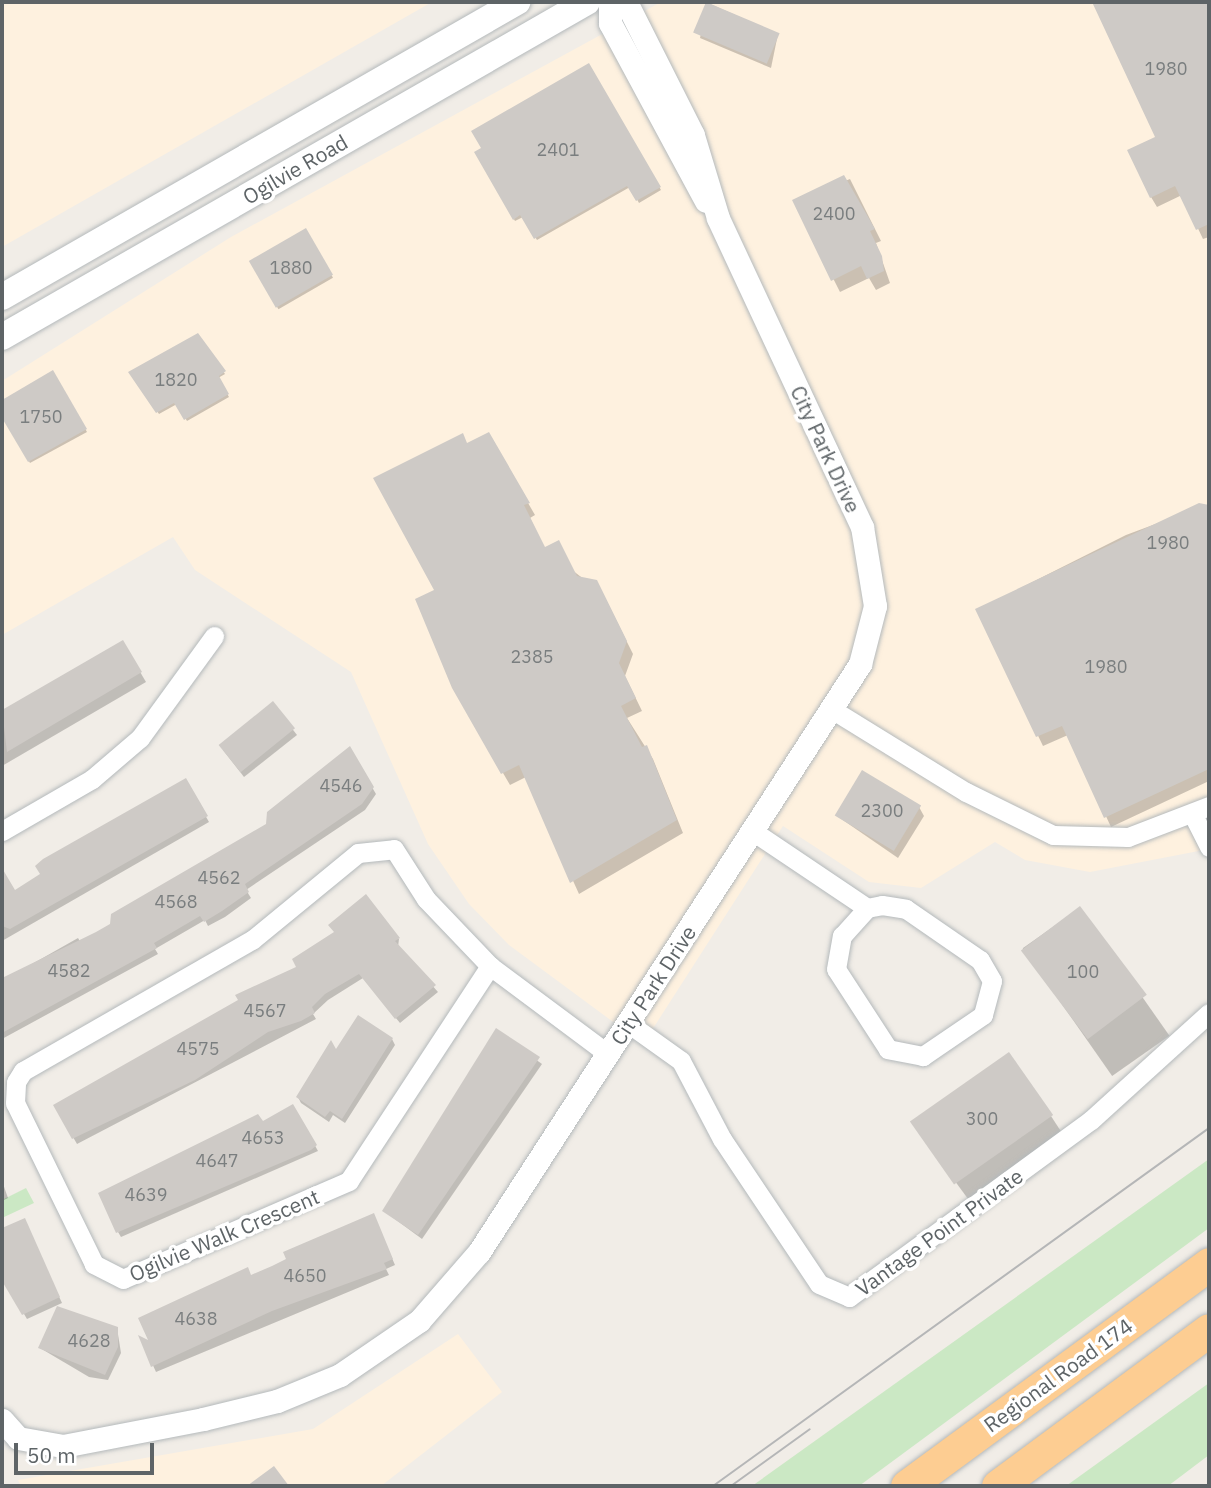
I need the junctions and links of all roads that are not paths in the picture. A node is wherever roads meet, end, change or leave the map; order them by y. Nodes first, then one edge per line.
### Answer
1 (516, 2) edge
2 (587, 2) edge
3 (610, 2) edge
4 (626, 2) edge
5 (718, 218) junction
6 (2, 297) edge
7 (2, 337) edge
8 (214, 636) dead end
9 (833, 710) junction
10 (1201, 810) edge
11 (2, 831) edge
12 (754, 832) junction
13 (1209, 847) edge
14 (875, 907) junction
15 (490, 966) junction
16 (1209, 1013) edge
17 (628, 1023) junction
18 (608, 1054) junction
19 (1209, 1264) edge
20 (1209, 1330) edge
21 (2, 1420) edge
22 (907, 1486) edge
23 (998, 1486) edge

1 - 6 main road, Ogilvie Road
2 - 7 main road, Ogilvie Road
3 - 5 street, City Park Drive
4 - 5 street, City Park Drive
5 - 9 street, City Park Drive
8 - 11 street
9 - 10 street
9 - 12 street, City Park Drive
10 - 13 street
12 - 14 street
12 - 17 street, City Park Drive
14 - 14 street
15 - 15 street, Ogilvie Walk Crescent
15 - 18 street
16 - 17 street, Vantage Point Private
17 - 18 street, City Park Drive
18 - 21 street, City Park Drive
19 - 22 highway, Regional Road 174
20 - 23 highway

